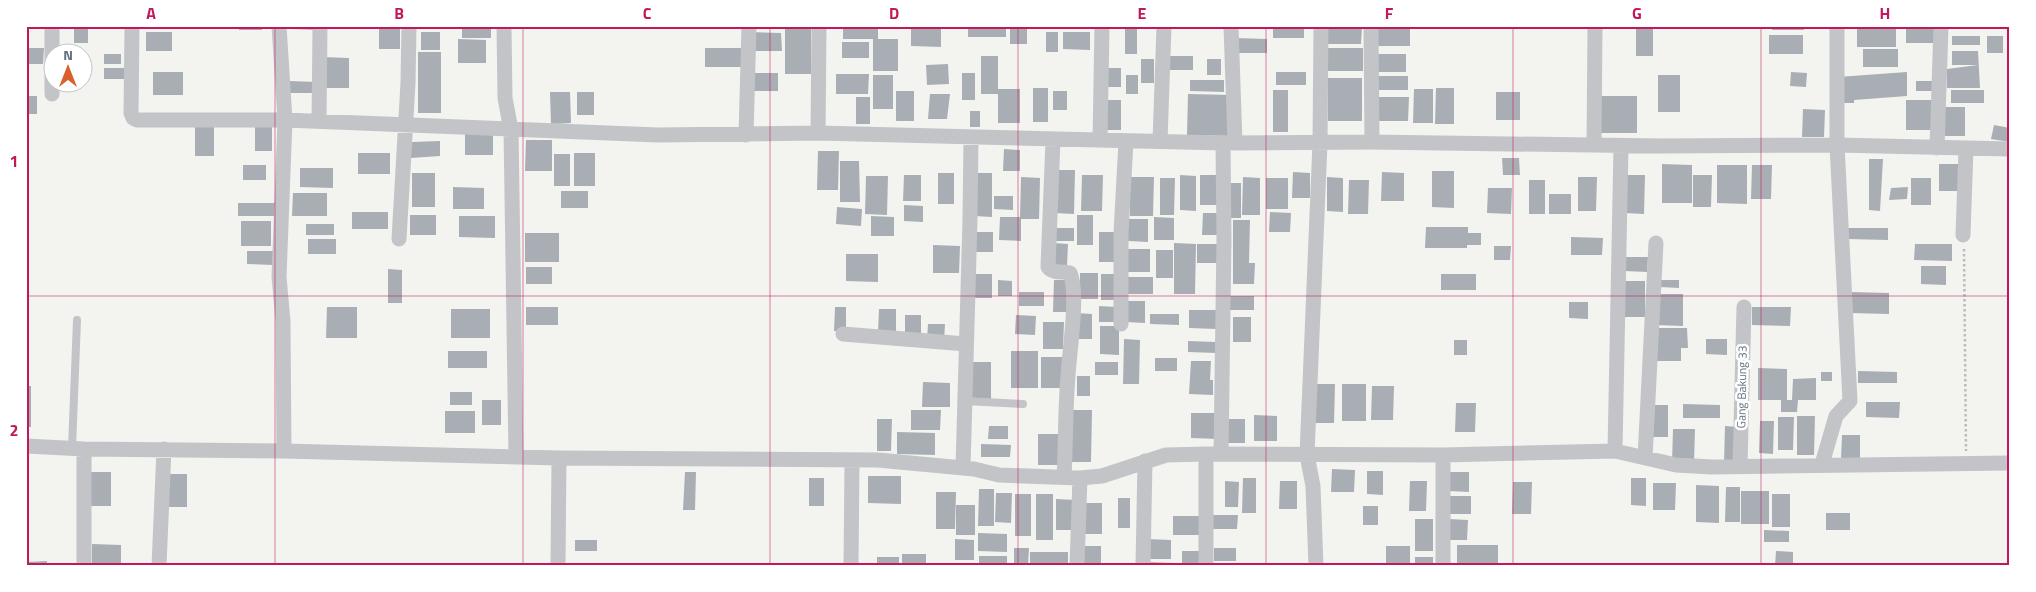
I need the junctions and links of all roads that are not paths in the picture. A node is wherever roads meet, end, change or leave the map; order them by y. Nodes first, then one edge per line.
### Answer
1 (52, 26) edge
2 (132, 26) edge
3 (279, 26) edge
4 (320, 26) edge
5 (409, 26) edge
6 (504, 26) edge
7 (749, 26) edge
8 (820, 26) edge
9 (1102, 26) edge
10 (1164, 26) edge
11 (1232, 26) edge
12 (1321, 26) edge
13 (1371, 26) edge
14 (1595, 26) edge
15 (1837, 26) edge
16 (1941, 26) edge
17 (52, 94) dead end
18 (285, 120) junction
19 (319, 121) junction
20 (405, 124) junction
21 (511, 130) junction
22 (818, 133) junction
23 (746, 135) junction
24 (971, 137) junction
25 (1053, 140) junction
26 (1100, 140) junction
27 (1126, 141) junction
28 (1160, 141) junction
29 (1372, 142) junction
30 (1229, 143) junction
31 (1320, 143) junction
32 (1594, 145) junction
33 (1837, 145) junction
34 (1621, 146) junction
35 (1937, 148) junction
36 (1966, 149) junction
37 (2010, 149) edge
38 (1963, 235) road end
39 (399, 239) dead end
40 (1656, 244) dead end
41 (1744, 307) dead end
42 (77, 320) dead end
43 (1120, 324) dead end
44 (842, 334) dead end
45 (966, 344) junction
46 (965, 401) junction
47 (1023, 404) dead end
48 (26, 446) edge
49 (78, 449) junction
50 (164, 449) junction
51 (284, 451) junction
52 (1615, 451) junction
53 (1213, 454) junction
54 (1307, 455) junction
55 (1443, 455) junction
56 (516, 456) junction
57 (560, 458) junction
58 (1645, 458) junction
59 (852, 461) junction
60 (1145, 461) junction
61 (2010, 463) edge
62 (1822, 464) junction
63 (1740, 466) junction
64 (963, 468) junction
65 (1064, 476) junction
66 (1080, 478) junction
67 (84, 566) edge
68 (159, 566) edge
69 (558, 566) edge
70 (851, 566) edge
71 (1077, 566) edge
72 (1143, 566) edge
73 (1206, 566) edge
74 (1316, 566) edge
75 (1443, 566) edge

1 - 17 street
2 - 18 street
3 - 18 street
4 - 19 street
5 - 20 street
6 - 21 street
7 - 23 street
8 - 22 street
9 - 26 street
10 - 28 street
11 - 30 street
12 - 31 street
13 - 29 street
14 - 32 street
15 - 33 street
16 - 35 street
18 - 19 street
18 - 51 street
19 - 20 street
20 - 21 street
20 - 39 street
21 - 23 street
21 - 56 street
22 - 23 street
22 - 24 street
24 - 25 street
24 - 45 street
25 - 26 street
25 - 65 street
26 - 27 street
27 - 28 street
27 - 43 street
28 - 30 street
29 - 31 street
29 - 32 street
30 - 31 street
30 - 53 street
31 - 54 street
32 - 34 street
33 - 34 street
33 - 35 street
33 - 62 street
34 - 52 street
35 - 36 street
36 - 37 street
36 - 38 street
40 - 58 street
41 - 63 street, Gang Bakung 33
42 - 49 lane
44 - 45 street
45 - 46 street
46 - 47 lane
46 - 64 street
48 - 49 street
49 - 50 street
49 - 67 street
50 - 51 street
50 - 68 street
51 - 56 street
52 - 55 street
52 - 58 street
53 - 54 street
53 - 60 street
53 - 73 street
54 - 55 street
54 - 74 street
55 - 75 street
56 - 57 street
57 - 59 street
57 - 69 street
58 - 63 street
59 - 64 street
59 - 70 street
60 - 66 street
60 - 72 street
61 - 62 street
62 - 63 street
64 - 65 street
65 - 66 street
66 - 71 street

